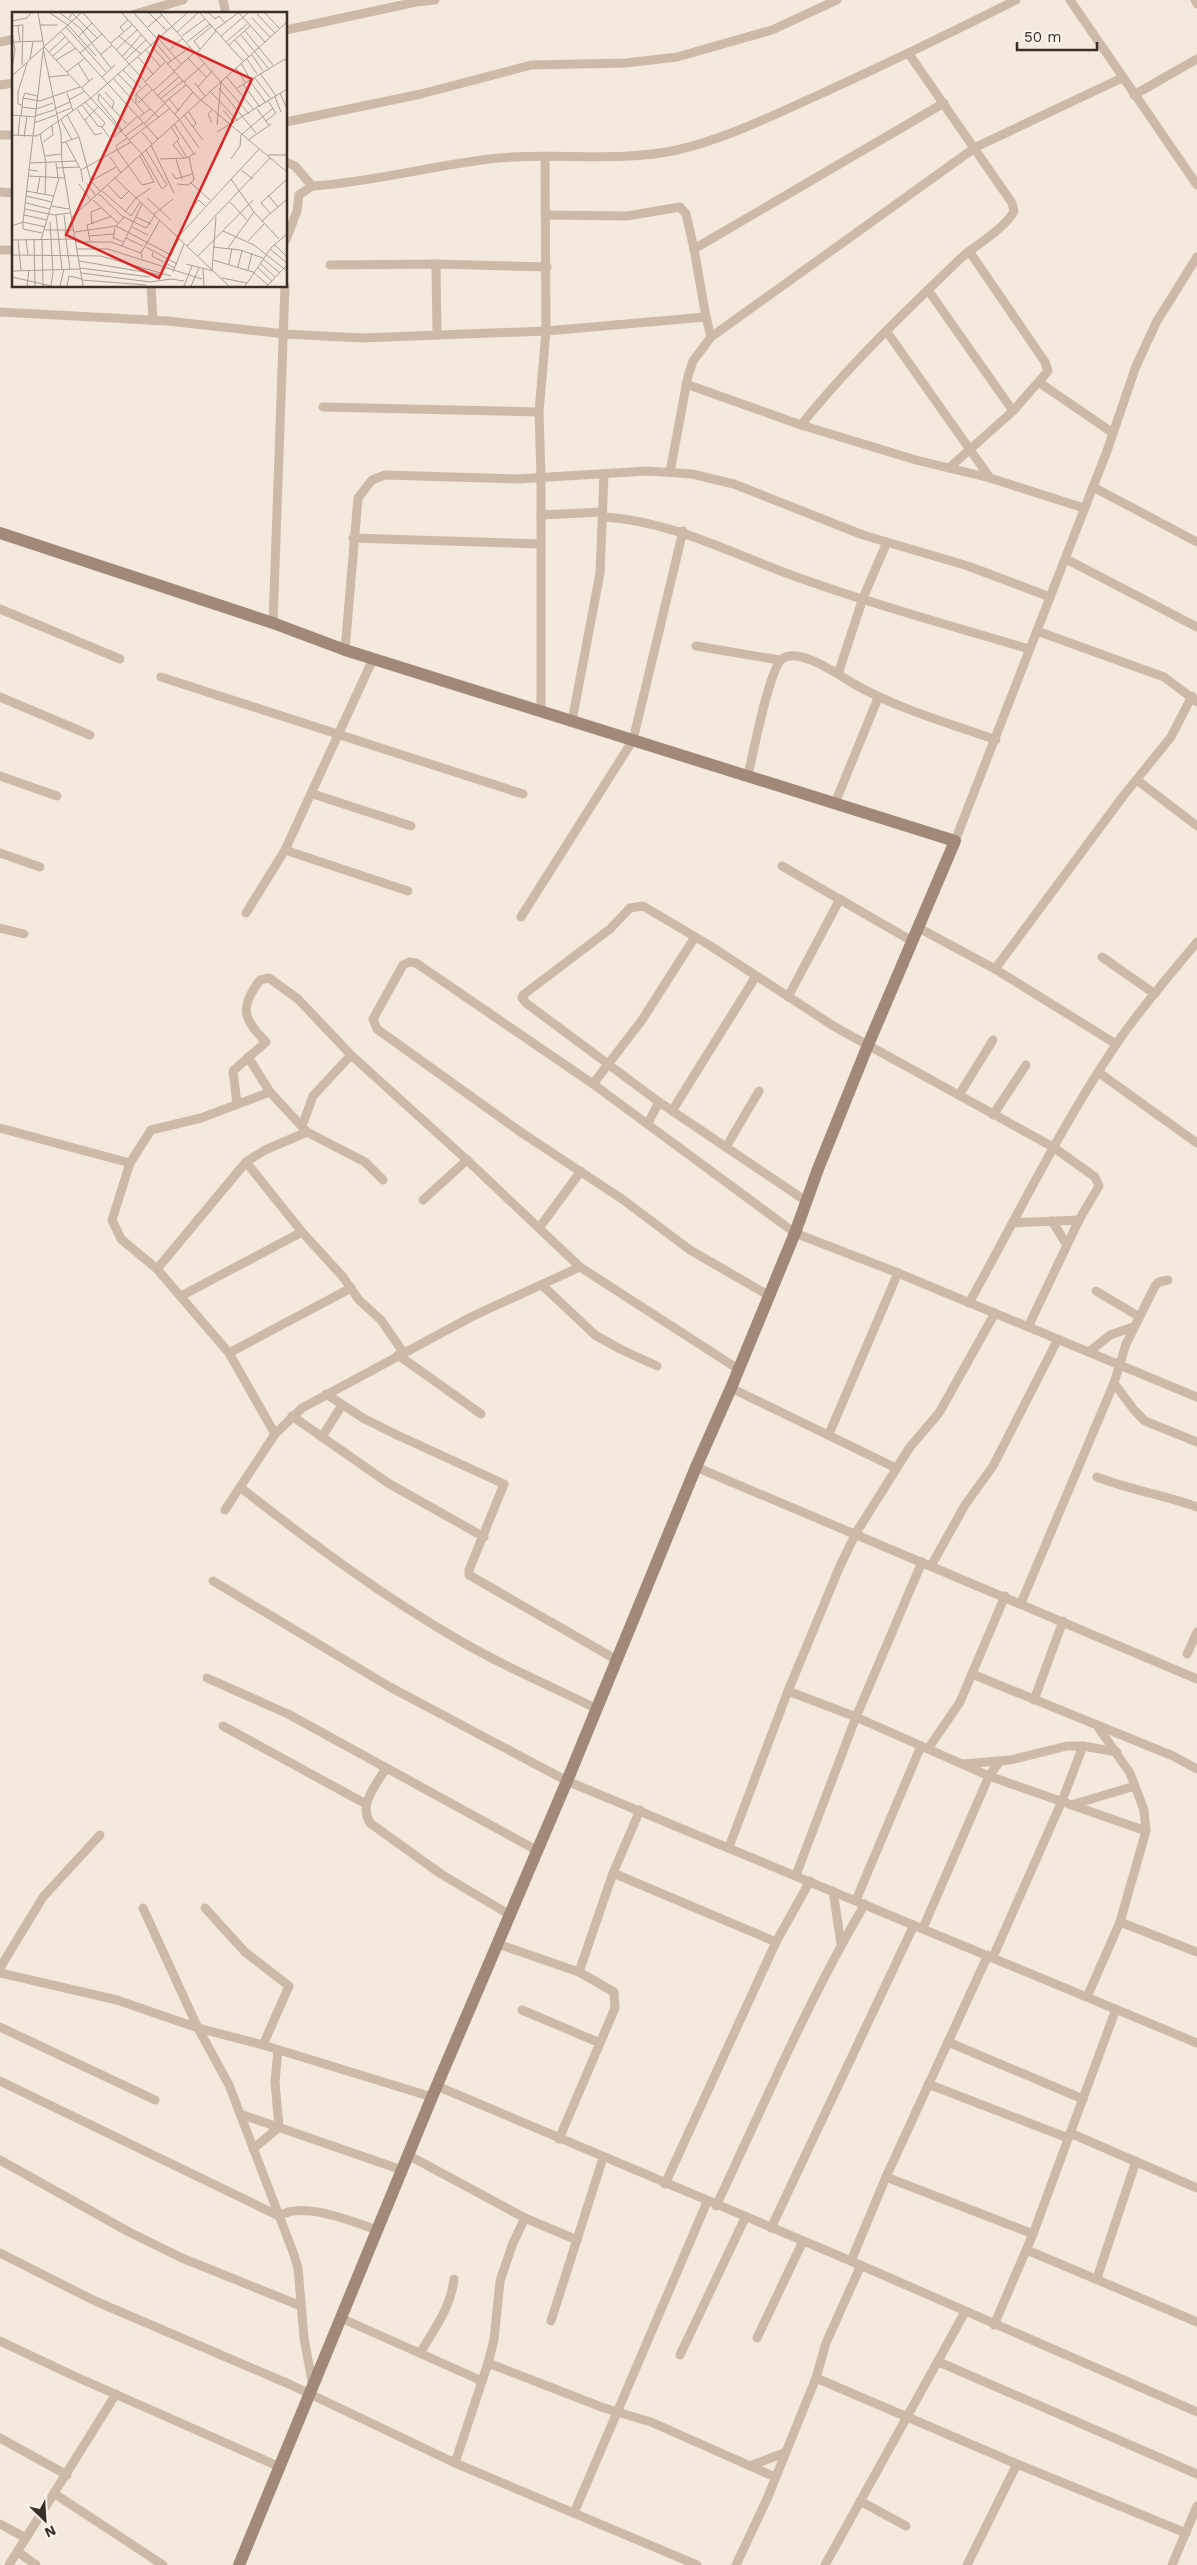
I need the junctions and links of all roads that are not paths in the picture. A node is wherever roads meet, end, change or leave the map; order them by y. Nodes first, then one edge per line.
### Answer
1 (183, 0) edge
2 (436, 0) edge
3 (838, 0) edge
4 (1016, 0) edge
5 (1195, 0) edge
6 (1072, 1) edge
7 (1197, 4) edge
8 (142, 12) edge
9 (288, 30) edge
10 (908, 54) junction
11 (1197, 59) edge
12 (1122, 78) junction
13 (1134, 95) junction
14 (944, 103) junction
15 (288, 122) edge
16 (976, 147) junction
17 (545, 157) junction
18 (288, 163) edge
19 (1197, 184) edge
20 (312, 186) junction
21 (546, 215) junction
22 (288, 235) edge
23 (694, 249) junction
24 (969, 251) junction
25 (1197, 257) edge
26 (436, 264) junction
27 (330, 265) dead end
28 (547, 267) junction
29 (151, 288) edge
30 (286, 288) edge
31 (928, 290) junction
32 (0, 312) edge
33 (706, 317) junction
34 (153, 320) junction
35 (546, 331) junction
36 (887, 332) junction
37 (285, 334) junction
38 (437, 335) junction
39 (710, 337) junction
40 (1040, 383) junction
41 (686, 384) junction
42 (323, 407) dead end
43 (1013, 411) junction
44 (539, 412) junction
45 (801, 425) junction
46 (1113, 433) junction
47 (971, 448) junction
48 (949, 468) junction
49 (670, 472) junction
50 (604, 475) junction
51 (541, 477) junction
52 (990, 478) junction
53 (1093, 487) junction
54 (1084, 508) junction
55 (602, 514) junction
56 (541, 515) junction
57 (682, 531) junction
58 (1, 537) edge
59 (354, 538) junction
60 (887, 542) junction
61 (1197, 542) edge
62 (541, 544) junction
63 (1066, 559) junction
64 (1050, 597) junction
65 (864, 598) junction
66 (0, 609) edge
67 (272, 623) junction
68 (1197, 627) edge
69 (1038, 631) junction
70 (696, 646) dead end
71 (1029, 649) junction
72 (344, 650) junction
73 (120, 659) dead end
74 (374, 659) junction
75 (780, 660) junction
76 (838, 674) junction
77 (161, 677) dead end
78 (0, 697) edge
79 (878, 698) junction
80 (1195, 699) edge
81 (541, 711) junction
82 (572, 721) junction
83 (90, 734) dead end
84 (340, 734) junction
85 (633, 740) junction
86 (996, 740) junction
87 (748, 775) junction
88 (0, 776) edge
89 (1137, 780) junction
90 (313, 794) junction
91 (523, 794) dead end
92 (57, 796) dead end
93 (835, 802) junction
94 (412, 826) dead end
95 (1197, 826) edge
96 (955, 841) junction
97 (285, 850) junction
98 (0, 853) edge
99 (40, 866) dead end
100 (782, 866) dead end
101 (408, 891) dead end
102 (840, 899) junction
103 (246, 913) dead end
104 (522, 917) dead end
105 (917, 927) junction
106 (0, 928) edge
107 (24, 934) dead end
108 (695, 937) junction
109 (912, 941) junction
110 (1197, 942) edge
111 (1102, 958) dead end
112 (995, 969) junction
113 (756, 976) junction
114 (1155, 994) junction
115 (788, 997) junction
116 (993, 1040) dead end
117 (1116, 1044) junction
118 (868, 1045) junction
119 (351, 1055) junction
120 (248, 1057) junction
121 (608, 1065) junction
122 (1026, 1065) dead end
123 (1098, 1072) junction
124 (593, 1084) junction
125 (759, 1091) dead end
126 (270, 1092) junction
127 (959, 1095) junction
128 (659, 1102) junction
129 (237, 1104) junction
130 (672, 1111) junction
131 (993, 1116) junction
132 (648, 1123) junction
133 (0, 1128) edge
134 (305, 1129) junction
135 (1197, 1143) edge
136 (726, 1147) junction
137 (1053, 1147) junction
138 (467, 1160) junction
139 (246, 1162) junction
140 (130, 1163) junction
141 (581, 1170) junction
142 (383, 1180) dead end
143 (423, 1200) dead end
144 (806, 1201) junction
145 (1079, 1220) junction
146 (1052, 1221) junction
147 (1013, 1223) junction
148 (539, 1228) junction
149 (302, 1232) junction
150 (795, 1234) junction
151 (1067, 1246) junction
152 (580, 1268) junction
153 (157, 1269) junction
154 (898, 1273) junction
155 (1168, 1280) dead end
156 (542, 1285) junction
157 (350, 1288) junction
158 (1096, 1291) dead end
159 (768, 1295) junction
160 (181, 1296) junction
161 (969, 1303) junction
162 (995, 1313) junction
163 (1138, 1316) junction
164 (1028, 1327) junction
165 (1133, 1327) junction
166 (1058, 1340) junction
167 (1089, 1352) junction
168 (229, 1353) junction
169 (401, 1353) junction
170 (1119, 1365) junction
171 (657, 1366) dead end
172 (738, 1369) junction
173 (1114, 1383) junction
174 (731, 1388) junction
175 (326, 1394) junction
176 (1197, 1397) edge
177 (342, 1405) junction
178 (481, 1414) dead end
179 (292, 1416) junction
180 (275, 1434) junction
181 (829, 1434) junction
182 (322, 1438) junction
183 (1197, 1442) edge
184 (696, 1467) junction
185 (896, 1468) junction
186 (1097, 1477) dead end
187 (240, 1487) junction
188 (1197, 1508) edge
189 (224, 1510) dead end
190 (856, 1533) junction
191 (484, 1537) junction
192 (922, 1562) junction
193 (931, 1566) junction
194 (213, 1581) dead end
195 (1005, 1596) junction
196 (1021, 1602) junction
197 (1063, 1621) junction
198 (1197, 1632) edge
199 (1188, 1654) dead end
200 (617, 1660) junction
201 (972, 1674) junction
202 (206, 1678) dead end
203 (1197, 1679) edge
204 (788, 1691) junction
205 (1034, 1700) junction
206 (597, 1709) junction
207 (856, 1717) junction
208 (223, 1726) dead end
209 (1098, 1727) junction
210 (1083, 1746) junction
211 (925, 1748) junction
212 (1117, 1752) junction
213 (1000, 1761) junction
214 (960, 1764) junction
215 (386, 1768) junction
216 (1197, 1768) edge
217 (989, 1776) junction
218 (567, 1781) junction
219 (1135, 1786) junction
220 (1062, 1801) junction
221 (366, 1804) junction
222 (1071, 1804) junction
223 (640, 1810) junction
224 (1146, 1831) junction
225 (100, 1835) dead end
226 (729, 1847) junction
227 (538, 1851) junction
228 (613, 1873) junction
229 (796, 1876) junction
230 (810, 1881) junction
231 (834, 1891) junction
232 (856, 1900) junction
233 (865, 1904) junction
234 (143, 1908) dead end
235 (204, 1908) dead end
236 (510, 1915) junction
237 (1120, 1922) junction
238 (919, 1926) junction
239 (776, 1942) junction
240 (498, 1944) junction
241 (841, 1944) junction
242 (1197, 1952) edge
243 (990, 1956) junction
244 (0, 1968) edge
245 (579, 1972) junction
246 (0, 1974) edge
247 (1087, 1997) junction
248 (1116, 2009) junction
249 (522, 2010) dead end
250 (0, 2027) edge
251 (198, 2028) junction
252 (948, 2042) junction
253 (1197, 2043) edge
254 (263, 2044) junction
255 (600, 2044) junction
256 (278, 2050) junction
257 (0, 2080) edge
258 (928, 2084) junction
259 (434, 2092) junction
260 (1083, 2099) junction
261 (155, 2100) dead end
262 (240, 2114) junction
263 (279, 2127) junction
264 (1069, 2136) junction
265 (559, 2140) junction
266 (253, 2149) junction
267 (408, 2155) junction
268 (603, 2158) junction
269 (0, 2160) edge
270 (1136, 2161) junction
271 (402, 2170) junction
272 (886, 2177) junction
273 (665, 2184) junction
274 (1197, 2188) edge
275 (707, 2202) junction
276 (716, 2206) junction
277 (280, 2216) junction
278 (525, 2218) junction
279 (746, 2218) junction
280 (771, 2228) junction
281 (377, 2230) junction
282 (1033, 2234) junction
283 (577, 2240) junction
284 (803, 2241) junction
285 (1027, 2250) junction
286 (0, 2253) edge
287 (851, 2261) junction
288 (861, 2265) junction
289 (1097, 2278) junction
290 (454, 2279) dead end
291 (301, 2306) junction
292 (965, 2312) junction
293 (341, 2318) junction
294 (1196, 2319) edge
295 (551, 2321) dead end
296 (994, 2325) junction
297 (757, 2338) dead end
298 (0, 2341) edge
299 (420, 2353) junction
300 (680, 2355) dead end
301 (940, 2362) junction
302 (488, 2363) junction
303 (816, 2378) junction
304 (482, 2381) junction
305 (312, 2392) junction
306 (116, 2394) junction
307 (617, 2411) junction
308 (1197, 2412) edge
309 (906, 2417) junction
310 (0, 2438) edge
311 (784, 2453) junction
312 (455, 2462) junction
313 (1017, 2464) junction
314 (750, 2466) junction
315 (280, 2468) junction
316 (1197, 2474) edge
317 (67, 2475) junction
318 (775, 2476) junction
319 (55, 2494) junction
320 (860, 2501) junction
321 (1197, 2506) edge
322 (574, 2513) junction
323 (0, 2524) edge
324 (1194, 2524) edge
325 (906, 2526) dead end
326 (1186, 2533) junction
327 (26, 2538) junction
328 (18, 2552) junction
329 (9, 2565) edge
330 (36, 2565) edge
331 (163, 2565) edge
332 (239, 2565) edge
333 (697, 2565) edge
334 (736, 2565) edge
335 (825, 2565) edge
336 (966, 2565) edge
337 (1172, 2565) edge

1 - 8 street
2 - 9 street
3 - 15 street
4 - 10 street
5 - 7 street
6 - 12 street
10 - 14 street
10 - 17 street
11 - 13 street
12 - 13 street
12 - 16 street
13 - 19 street
14 - 16 street
14 - 23 street
16 - 24 street
16 - 39 street
17 - 20 street
17 - 21 street
18 - 20 street
20 - 22 street
21 - 23 street
21 - 28 street
23 - 33 street
24 - 31 street
24 - 40 street
25 - 46 street
26 - 27 street
26 - 28 street
26 - 38 street
28 - 35 street
29 - 34 street
30 - 37 street
31 - 36 street
31 - 43 street
32 - 34 street
33 - 35 street
33 - 39 street
34 - 37 street
35 - 38 street
35 - 44 street
36 - 45 street
36 - 47 street
37 - 38 street
37 - 67 street
39 - 41 street
40 - 43 street
40 - 46 street
41 - 45 street
41 - 49 street
42 - 44 street
43 - 47 street
44 - 51 street
45 - 48 street
46 - 53 street
47 - 48 street
47 - 52 street
48 - 52 street
49 - 50 street
49 - 60 street
50 - 51 street
50 - 55 street
51 - 56 street
51 - 59 street
52 - 54 street
53 - 54 street
53 - 61 street
54 - 63 street
55 - 56 street
55 - 57 street
55 - 82 street
56 - 62 street
57 - 65 street
57 - 85 street
58 - 67 street
59 - 62 street
59 - 72 street
60 - 64 street
60 - 65 street
62 - 81 street
63 - 64 street
63 - 68 street
64 - 69 street
65 - 71 street
65 - 76 street
66 - 73 street
67 - 72 street
69 - 71 street
69 - 80 street
70 - 75 street
71 - 86 street
72 - 74 street
74 - 81 street
74 - 84 street
75 - 76 street
75 - 87 street
76 - 79 street
77 - 84 street
78 - 83 street
79 - 86 street
79 - 93 street
80 - 89 street
81 - 82 street
82 - 85 street
84 - 90 street
84 - 91 street
85 - 87 street
85 - 104 street
86 - 96 street
87 - 93 street
88 - 92 street
89 - 95 street
89 - 112 street
90 - 94 street
90 - 97 street
93 - 96 street
96 - 105 street
97 - 101 street
97 - 103 street
98 - 99 street
100 - 102 street
102 - 109 street
102 - 115 street
105 - 109 street
105 - 112 street
106 - 107 street
108 - 113 street
108 - 121 street
108 - 121 street
109 - 118 street
110 - 114 street
111 - 114 street
112 - 117 street
113 - 115 street
113 - 130 street
114 - 117 street
115 - 118 street
116 - 127 street
117 - 123 street
118 - 127 street
118 - 144 street
119 - 120 street
119 - 134 street
119 - 138 street
120 - 126 street
120 - 129 street
121 - 124 street
121 - 128 street
122 - 131 street
123 - 135 street
123 - 137 street
124 - 132 street
124 - 141 street
125 - 136 street
126 - 129 street
126 - 134 street
127 - 131 street
128 - 130 street
128 - 132 street
129 - 140 street
130 - 136 street
131 - 137 street
132 - 150 street
133 - 140 street
134 - 139 street
134 - 142 street
136 - 144 street
137 - 145 street
137 - 147 street
138 - 143 street
138 - 148 street
139 - 149 street
139 - 153 street
140 - 153 street
141 - 148 street
141 - 159 street
144 - 150 street
145 - 146 street
145 - 151 street
146 - 147 street
146 - 151 street
147 - 161 street
148 - 152 street
149 - 157 street
149 - 160 street
150 - 154 street
150 - 159 street
151 - 164 street
152 - 156 street
152 - 172 street
153 - 160 street
154 - 161 street
154 - 181 street
155 - 163 street
156 - 169 street
156 - 171 street
157 - 168 street
157 - 169 street
158 - 163 street
159 - 172 street
160 - 168 street
161 - 162 street
162 - 164 street
162 - 185 street
163 - 165 street
164 - 166 street
165 - 167 street
165 - 170 street
166 - 167 street
166 - 193 street
167 - 170 street
168 - 180 street
169 - 175 street
169 - 178 street
170 - 173 street
170 - 176 street
172 - 174 street
173 - 183 street
173 - 196 street
174 - 181 street
174 - 184 street
175 - 177 street
175 - 179 street
177 - 182 street
177 - 191 street
179 - 180 street
179 - 182 street
180 - 187 street
181 - 185 street
182 - 191 street
184 - 190 street
184 - 200 street
185 - 190 street
186 - 188 street
187 - 189 street
187 - 206 street
190 - 192 street
190 - 204 street
191 - 200 street
192 - 193 street
192 - 207 street
193 - 195 street
194 - 218 street
195 - 196 street
195 - 201 street
196 - 197 street
197 - 203 street
197 - 205 street
198 - 199 street
200 - 206 street
201 - 205 street
201 - 211 street
202 - 215 street
204 - 207 street
204 - 226 street
205 - 209 street
206 - 218 street
207 - 211 street
207 - 229 street
208 - 221 street
209 - 212 street
209 - 216 street
210 - 212 street
210 - 213 street
210 - 220 street
211 - 214 street
211 - 232 street
212 - 219 street
213 - 214 street
213 - 217 street
214 - 217 street
215 - 221 street
215 - 227 street
217 - 220 street
217 - 238 street
218 - 223 street
218 - 227 street
219 - 222 street
219 - 224 street
220 - 222 street
220 - 243 street
221 - 236 street
222 - 224 street
223 - 226 street
223 - 228 street
224 - 237 street
225 - 244 street
226 - 229 street
227 - 236 street
228 - 239 street
228 - 245 street
229 - 230 street
230 - 231 street
230 - 239 street
231 - 232 street
231 - 241 street
232 - 233 street
233 - 238 street
233 - 241 street
234 - 251 street
235 - 254 street
236 - 240 street
237 - 242 street
237 - 247 street
238 - 243 street
238 - 280 street
239 - 273 street
240 - 245 street
240 - 259 street
241 - 276 street
243 - 247 street
243 - 252 street
245 - 255 street
246 - 251 street
247 - 248 street
248 - 253 street
248 - 260 street
249 - 255 street
250 - 261 street
251 - 254 street
251 - 262 street
252 - 258 street
252 - 260 street
254 - 256 street
255 - 265 street
256 - 259 street
256 - 263 street
257 - 277 street
258 - 264 street
258 - 272 street
259 - 265 street
259 - 267 street
260 - 264 street
262 - 263 street
262 - 266 street
263 - 266 street
263 - 271 street
264 - 270 street
264 - 282 street
265 - 268 street
266 - 277 street
267 - 271 street
267 - 278 street
268 - 273 street
268 - 283 street
269 - 291 street
270 - 274 street
270 - 289 street
271 - 281 street
272 - 282 street
272 - 287 street
273 - 275 street
275 - 276 street
275 - 307 street
276 - 279 street
277 - 281 street
277 - 291 street
278 - 283 street
278 - 302 street
279 - 280 street
279 - 300 street
280 - 284 street
281 - 293 street
282 - 285 street
283 - 295 street
284 - 287 street
284 - 297 street
285 - 289 street
285 - 296 street
286 - 305 street
287 - 288 street
288 - 292 street
288 - 303 street
289 - 294 street
290 - 299 street
291 - 305 street
292 - 296 street
292 - 301 street
293 - 299 street
293 - 305 street
296 - 308 street
298 - 306 street
299 - 304 street
301 - 309 street
301 - 316 street
302 - 304 street
302 - 307 street
303 - 309 street
303 - 311 street
304 - 312 street
305 - 312 street
305 - 315 street
306 - 315 street
306 - 317 street
307 - 314 street
307 - 322 street
309 - 313 street
309 - 320 street
310 - 317 street
311 - 314 street
311 - 318 street
312 - 322 street
313 - 326 street
313 - 336 street
314 - 318 street
315 - 332 street
317 - 319 street
318 - 334 street
319 - 327 street
319 - 331 street
320 - 325 street
320 - 335 street
321 - 324 street
322 - 333 street
323 - 327 street
324 - 326 street
326 - 337 street
327 - 328 street
328 - 329 street
328 - 330 street

